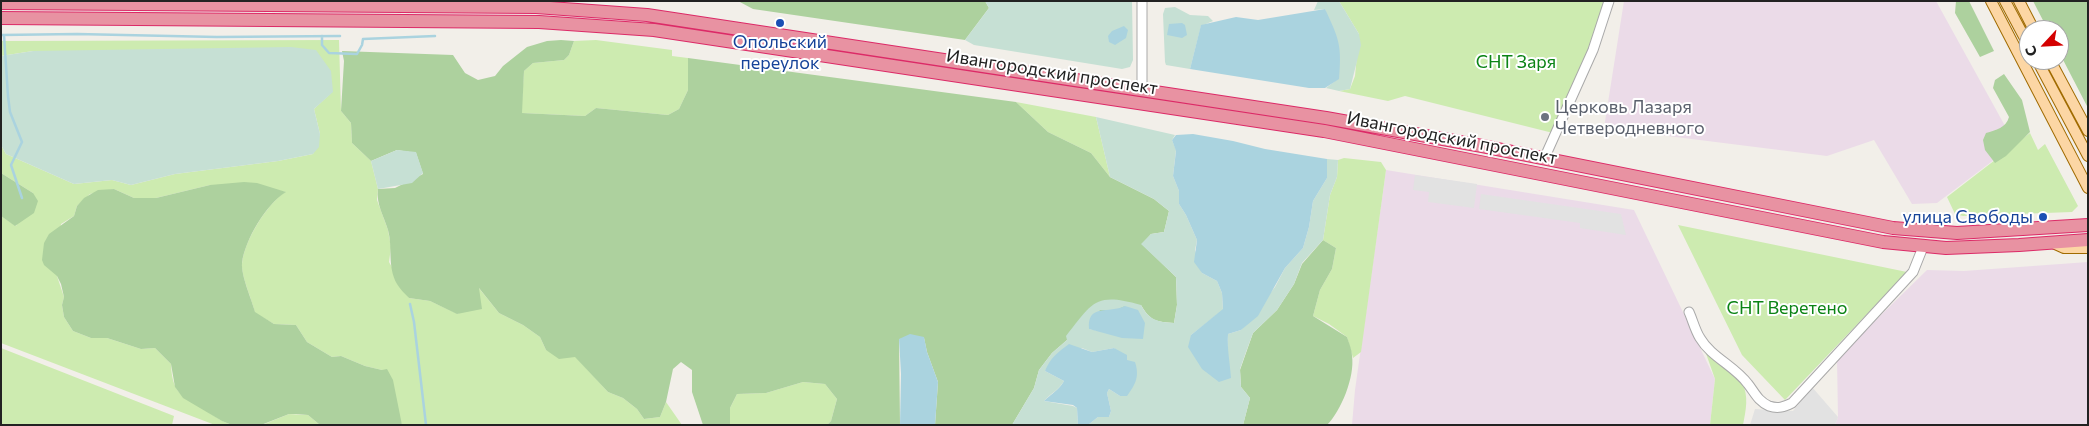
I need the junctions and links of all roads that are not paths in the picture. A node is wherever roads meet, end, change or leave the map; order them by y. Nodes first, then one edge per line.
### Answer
1 (1142, 1) edge
2 (1609, 1) edge
3 (1991, 1) edge
4 (2005, 1) edge
5 (2019, 1) edge
6 (1, 3) edge
7 (1, 18) edge
8 (2029, 20) edge
9 (2019, 27) edge
10 (2042, 70) edge
11 (2055, 70) edge
12 (1142, 89) junction
13 (2088, 131) edge
14 (2088, 156) edge
15 (1544, 159) junction
16 (2088, 188) edge
17 (2088, 219) edge
18 (2088, 226) edge
19 (2047, 228) junction
20 (2088, 240) edge
21 (2053, 242) junction
22 (1922, 247) junction
23 (2088, 248) edge
24 (1689, 312) dead end

1 - 12 street
2 - 15 street
3 - 16 main road
4 - 9 main road
5 - 8 main road
6 - 12 highway, Ивангородский проспект
7 - 22 highway, Ивангородский проспект
10 - 14 main road
11 - 13 main road
12 - 15 highway, Ивангородский проспект
15 - 19 highway, Ивангородский проспект
17 - 19 main road
18 - 19 highway, Ивангородский проспект
20 - 21 highway, Ивангородский проспект
21 - 22 highway, Ивангородский проспект
21 - 23 main road
22 - 24 street

